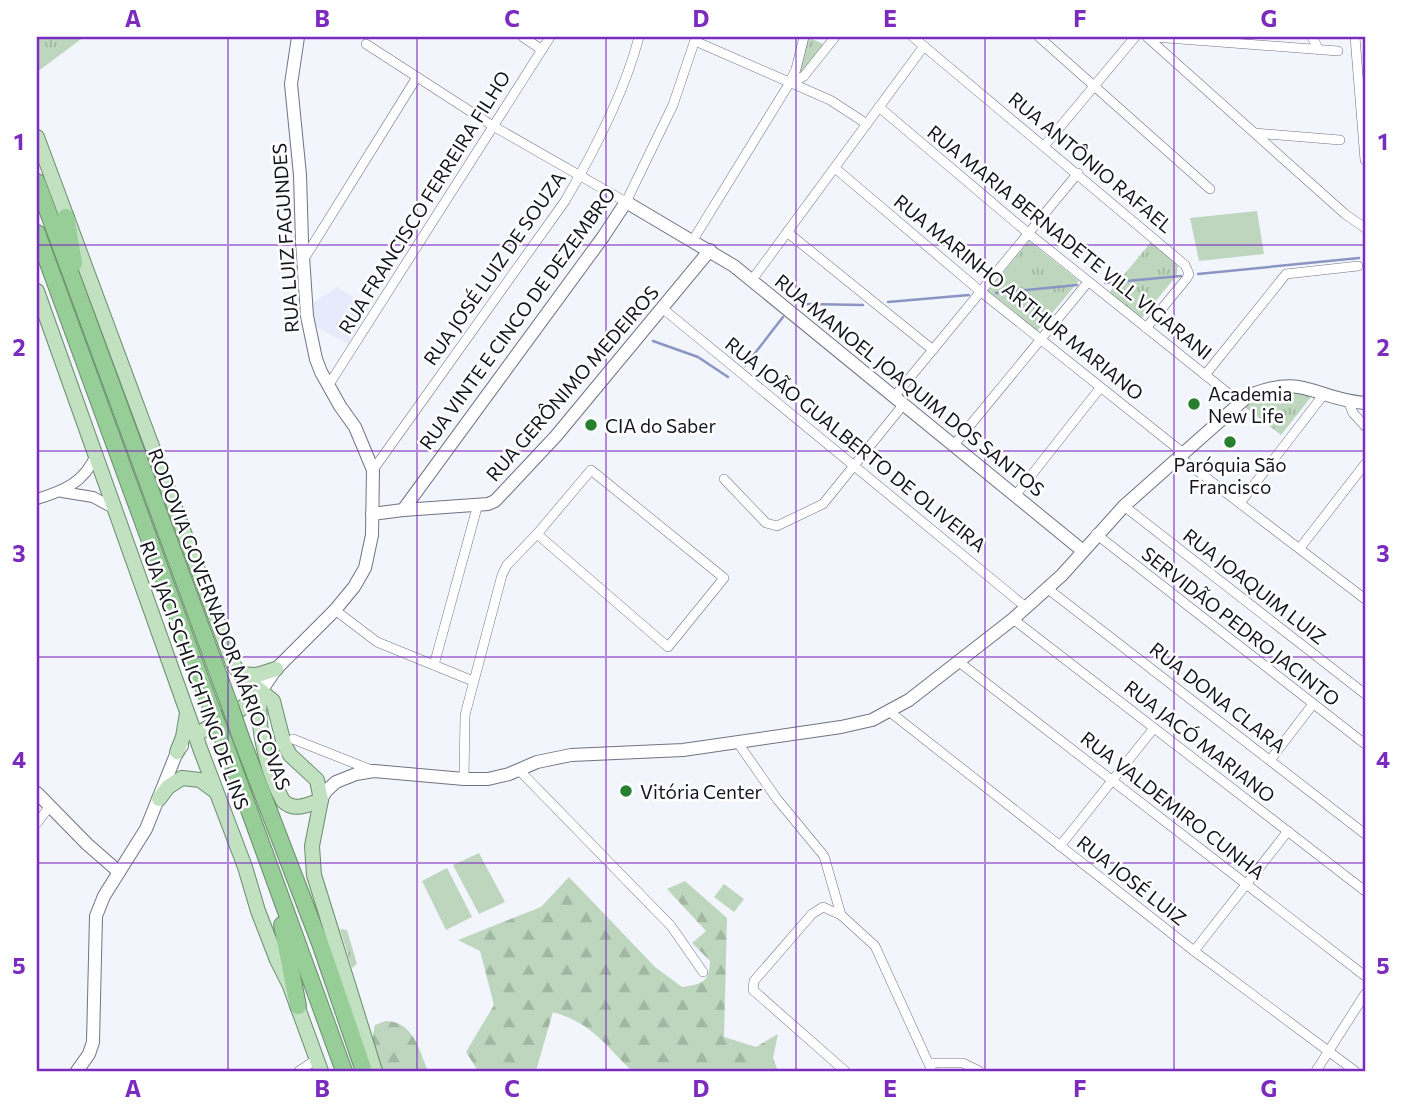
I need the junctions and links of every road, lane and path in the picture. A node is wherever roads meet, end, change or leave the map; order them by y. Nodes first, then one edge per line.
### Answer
1 (298, 37) edge
2 (523, 37) edge
3 (639, 37) edge
4 (804, 37) edge
5 (913, 37) edge
6 (1039, 37) edge
7 (1135, 37) edge
8 (1147, 37) edge
9 (1154, 37) edge
10 (1299, 37) edge
11 (1312, 37) edge
12 (1355, 37) edge
13 (548, 38) edge
14 (829, 38) edge
15 (695, 39) edge
16 (366, 44) dead end
17 (924, 46) junction
18 (1291, 48) junction
19 (542, 50) junction
20 (1319, 50) junction
21 (1338, 51) dead end
22 (1361, 53) edge
23 (417, 77) junction
24 (789, 84) junction
25 (1094, 85) junction
26 (879, 107) junction
27 (867, 124) junction
28 (494, 126) junction
29 (1255, 133) junction
30 (37, 137) edge
31 (1340, 140) dead end
32 (1364, 142) edge
33 (1045, 145) junction
34 (1365, 160) edge
35 (835, 168) junction
36 (1078, 173) junction
37 (580, 176) junction
38 (37, 182) edge
39 (1210, 189) dead end
40 (626, 202) junction
41 (66, 217) junction
42 (1365, 228) edge
43 (788, 232) junction
44 (37, 233) edge
45 (1028, 233) junction
46 (693, 240) junction
47 (710, 250) junction
48 (303, 260) junction
49 (1358, 266) dead end
50 (752, 281) junction
51 (1088, 282) junction
52 (37, 291) edge
53 (980, 292) junction
54 (81, 304) junction
55 (662, 308) junction
56 (1146, 328) junction
57 (1040, 340) junction
58 (933, 350) junction
59 (1205, 375) junction
60 (328, 386) junction
61 (1100, 388) junction
62 (1324, 394) junction
63 (899, 401) junction
64 (1348, 401) junction
65 (1239, 402) junction
66 (1365, 403) edge
67 (1365, 426) edge
68 (953, 446) junction
69 (1180, 454) junction
70 (96, 455) junction
71 (855, 464) junction
72 (1365, 464) edge
73 (373, 470) junction
74 (724, 480) dead end
75 (59, 492) junction
76 (1015, 496) junction
77 (37, 499) edge
78 (1240, 503) junction
79 (478, 504) junction
80 (1124, 506) junction
81 (115, 509) junction
82 (402, 510) junction
83 (372, 513) junction
84 (537, 534) junction
85 (1096, 534) junction
86 (1300, 548) junction
87 (1083, 551) junction
88 (1048, 589) junction
89 (1364, 594) edge
90 (1027, 608) junction
91 (335, 610) junction
92 (1013, 620) junction
93 (959, 662) junction
94 (434, 665) junction
95 (276, 669) junction
96 (240, 674) junction
97 (473, 681) junction
98 (261, 691) junction
99 (1365, 694) edge
100 (1312, 704) junction
101 (187, 712) junction
102 (890, 712) junction
103 (259, 728) junction
104 (1154, 728) junction
105 (195, 735) junction
106 (293, 738) dead end
107 (738, 743) junction
108 (1365, 744) edge
109 (177, 752) junction
110 (1271, 759) junction
111 (519, 770) junction
112 (374, 771) junction
113 (464, 779) junction
114 (1112, 780) junction
115 (216, 792) junction
116 (37, 793) edge
117 (159, 799) junction
118 (321, 800) junction
119 (50, 806) junction
120 (37, 823) edge
121 (1288, 831) junction
122 (1365, 834) edge
123 (1060, 846) junction
124 (119, 872) junction
125 (273, 877) junction
126 (1247, 884) junction
127 (1365, 891) edge
128 (841, 915) junction
129 (1194, 951) junction
130 (703, 972) dead end
131 (1365, 976) edge
132 (1365, 994) edge
133 (298, 1006) junction
134 (1328, 1049) junction
135 (319, 1065) edge
136 (930, 1067) edge
137 (77, 1071) edge
138 (299, 1071) edge
139 (344, 1071) edge
140 (366, 1071) edge
141 (375, 1071) edge
142 (845, 1071) edge
143 (979, 1071) edge
144 (1316, 1071) edge
145 (1355, 1071) edge

1 - 48 main road, RUA LUIZ FAGUNDES
2 - 19 street
3 - 37 street, RUA JOSÉ LUIZ DE SOUZA
4 - 24 street
5 - 17 street, RUA ANTÔNIO RAFAEL
6 - 25 street
7 - 25 street
8 - 29 street
9 - 18 street
10 - 18 street
11 - 20 street
12 - 22 street
13 - 19 street, RUA FRANCISCO FERREIRA FILHO
14 - 24 street
15 - 24 street
15 - 40 street, RUA VINTE E CINCO DE DEZEMBRO
16 - 23 street
17 - 26 street
17 - 33 street, RUA ANTÔNIO RAFAEL
18 - 20 street
19 - 28 street, RUA FRANCISCO FERREIRA FILHO
20 - 21 street
22 - 32 street
23 - 28 street
23 - 48 street
24 - 27 street
24 - 46 street
25 - 33 street
25 - 39 street
26 - 27 street
26 - 45 street, RUA MARIA BERNADETE VILL VIGARANI
27 - 35 street
28 - 37 street
28 - 60 street, RUA FRANCISCO FERREIRA FILHO
29 - 31 street
29 - 42 street
30 - 41 main road
32 - 34 street
33 - 36 street, RUA ANTÔNIO RAFAEL
35 - 43 street
35 - 53 street, RUA MARINHO ARTHUR MARIANO
36 - 45 street
36 - 56 street, RUA ANTÔNIO RAFAEL
37 - 40 street
37 - 73 street, RUA JOSÉ LUIZ DE SOUZA
38 - 54 highway, RODOVIA GOVERNADOR MÁRIO COVAS
40 - 46 main road, RUA MANOEL JOAQUIM DOS SANTOS
40 - 82 main road, RUA VINTE E CINCO DE DEZEMBRO
41 - 54 highway
41 - 96 main road
43 - 50 street
43 - 58 street
44 - 125 highway, RODOVIA GOVERNADOR MÁRIO COVAS, bridge
45 - 51 street, RUA MARIA BERNADETE VILL VIGARANI
45 - 53 street
46 - 47 main road, RUA MANOEL JOAQUIM DOS SANTOS
47 - 50 main road, RUA MANOEL JOAQUIM DOS SANTOS
47 - 55 main road, RUA GERÔNIMO MEDEIROS
48 - 60 main road, RUA LUIZ FAGUNDES
49 - 59 street
50 - 63 main road, RUA MANOEL JOAQUIM DOS SANTOS
51 - 56 street, RUA MARIA BERNADETE VILL VIGARANI
51 - 57 street
52 - 70 main road, RUA JACI SCHLICHTING DE LINS
53 - 57 street, RUA MARINHO ARTHUR MARIANO
53 - 58 street
54 - 140 highway, RODOVIA GOVERNADOR MÁRIO COVAS, bridge
55 - 71 street, RUA JOÃO GUALBERTO DE OLIVEIRA
55 - 79 main road, RUA GERÔNIMO MEDEIROS
56 - 59 street, RUA MARIA BERNADETE VILL VIGARANI
57 - 61 street, RUA MARINHO ARTHUR MARIANO
57 - 68 street
58 - 63 street
59 - 65 street, RUA MARIA BERNADETE VILL VIGARANI
60 - 73 main road, RUA LUIZ FAGUNDES
61 - 69 street, RUA MARINHO ARTHUR MARIANO
61 - 76 street
62 - 64 main road
62 - 65 main road
62 - 78 street
63 - 68 main road, RUA MANOEL JOAQUIM DOS SANTOS
63 - 71 street
64 - 66 main road
64 - 67 street
65 - 69 main road
68 - 76 main road, RUA MANOEL JOAQUIM DOS SANTOS
69 - 78 street, RUA MARINHO ARTHUR MARIANO
69 - 80 main road
70 - 75 street
70 - 81 main road, RUA JACI SCHLICHTING DE LINS
71 - 74 street
71 - 90 street, RUA JOÃO GUALBERTO DE OLIVEIRA
72 - 86 street
73 - 83 main road, RUA LUIZ FAGUNDES
75 - 77 street
75 - 81 street
76 - 87 main road, RUA MANOEL JOAQUIM DOS SANTOS
78 - 86 street, RUA MARINHO ARTHUR MARIANO
79 - 82 main road, RUA GERÔNIMO MEDEIROS
79 - 94 street
80 - 85 main road
80 - 99 street, RUA JOAQUIM LUIZ
81 - 101 main road, RUA JACI SCHLICHTING DE LINS
82 - 83 main road
83 - 91 main road, RUA LUIZ FAGUNDES
84 - 84 street
84 - 97 street
85 - 87 main road
85 - 100 street, SERVIDÃO PEDRO JACINTO
86 - 89 street, RUA MARINHO ARTHUR MARIANO
87 - 88 main road
88 - 90 main road
88 - 110 street, RUA DONA CLARA
90 - 92 main road
91 - 94 street
91 - 95 main road, RUA LUIZ FAGUNDES
92 - 93 main road
92 - 104 street, RUA JACÓ MARIANO
93 - 102 main road
93 - 114 street, RUA VALDEMIRO CUNHA
94 - 97 street
95 - 96 main road
95 - 98 main road, RUA LUIZ FAGUNDES
96 - 98 main road
97 - 113 street
98 - 103 main road
98 - 105 main road, RUA LUIZ FAGUNDES
98 - 118 main road
100 - 108 street, SERVIDÃO PEDRO JACINTO
100 - 110 street
101 - 105 main road, RUA JACI SCHLICHTING DE LINS
101 - 109 main road
102 - 107 main road
102 - 123 street, RUA JOSÉ LUIZ
103 - 105 main road
103 - 118 main road
104 - 114 street
104 - 121 street, RUA JACÓ MARIANO
105 - 109 main road, RUA LUIZ FAGUNDES
105 - 115 main road, RUA JACI SCHLICHTING DE LINS
106 - 112 street
107 - 111 main road
107 - 128 street
109 - 117 main road, RUA LUIZ FAGUNDES
110 - 122 street, RUA DONA CLARA
111 - 113 main road
111 - 130 street
112 - 113 main road
112 - 118 main road
114 - 123 street
114 - 126 street, RUA VALDEMIRO CUNHA
115 - 117 main road
115 - 133 main road, RUA JACI SCHLICHTING DE LINS
116 - 119 main road
117 - 124 main road, RUA LUIZ FAGUNDES
118 - 141 main road
119 - 120 street
119 - 124 main road
121 - 126 street
121 - 127 street, RUA JACÓ MARIANO
123 - 129 street, RUA JOSÉ LUIZ
124 - 137 main road, RUA LUIZ FAGUNDES
125 - 133 highway
125 - 139 highway, RODOVIA GOVERNADOR MÁRIO COVAS
126 - 129 street
126 - 131 street, RUA VALDEMIRO CUNHA
128 - 136 street
128 - 142 street
129 - 134 street, RUA JOSÉ LUIZ
132 - 134 street
133 - 135 main road, RUA JACI SCHLICHTING DE LINS
134 - 144 street
134 - 145 street, RUA JOSÉ LUIZ
135 - 138 street
136 - 143 street

